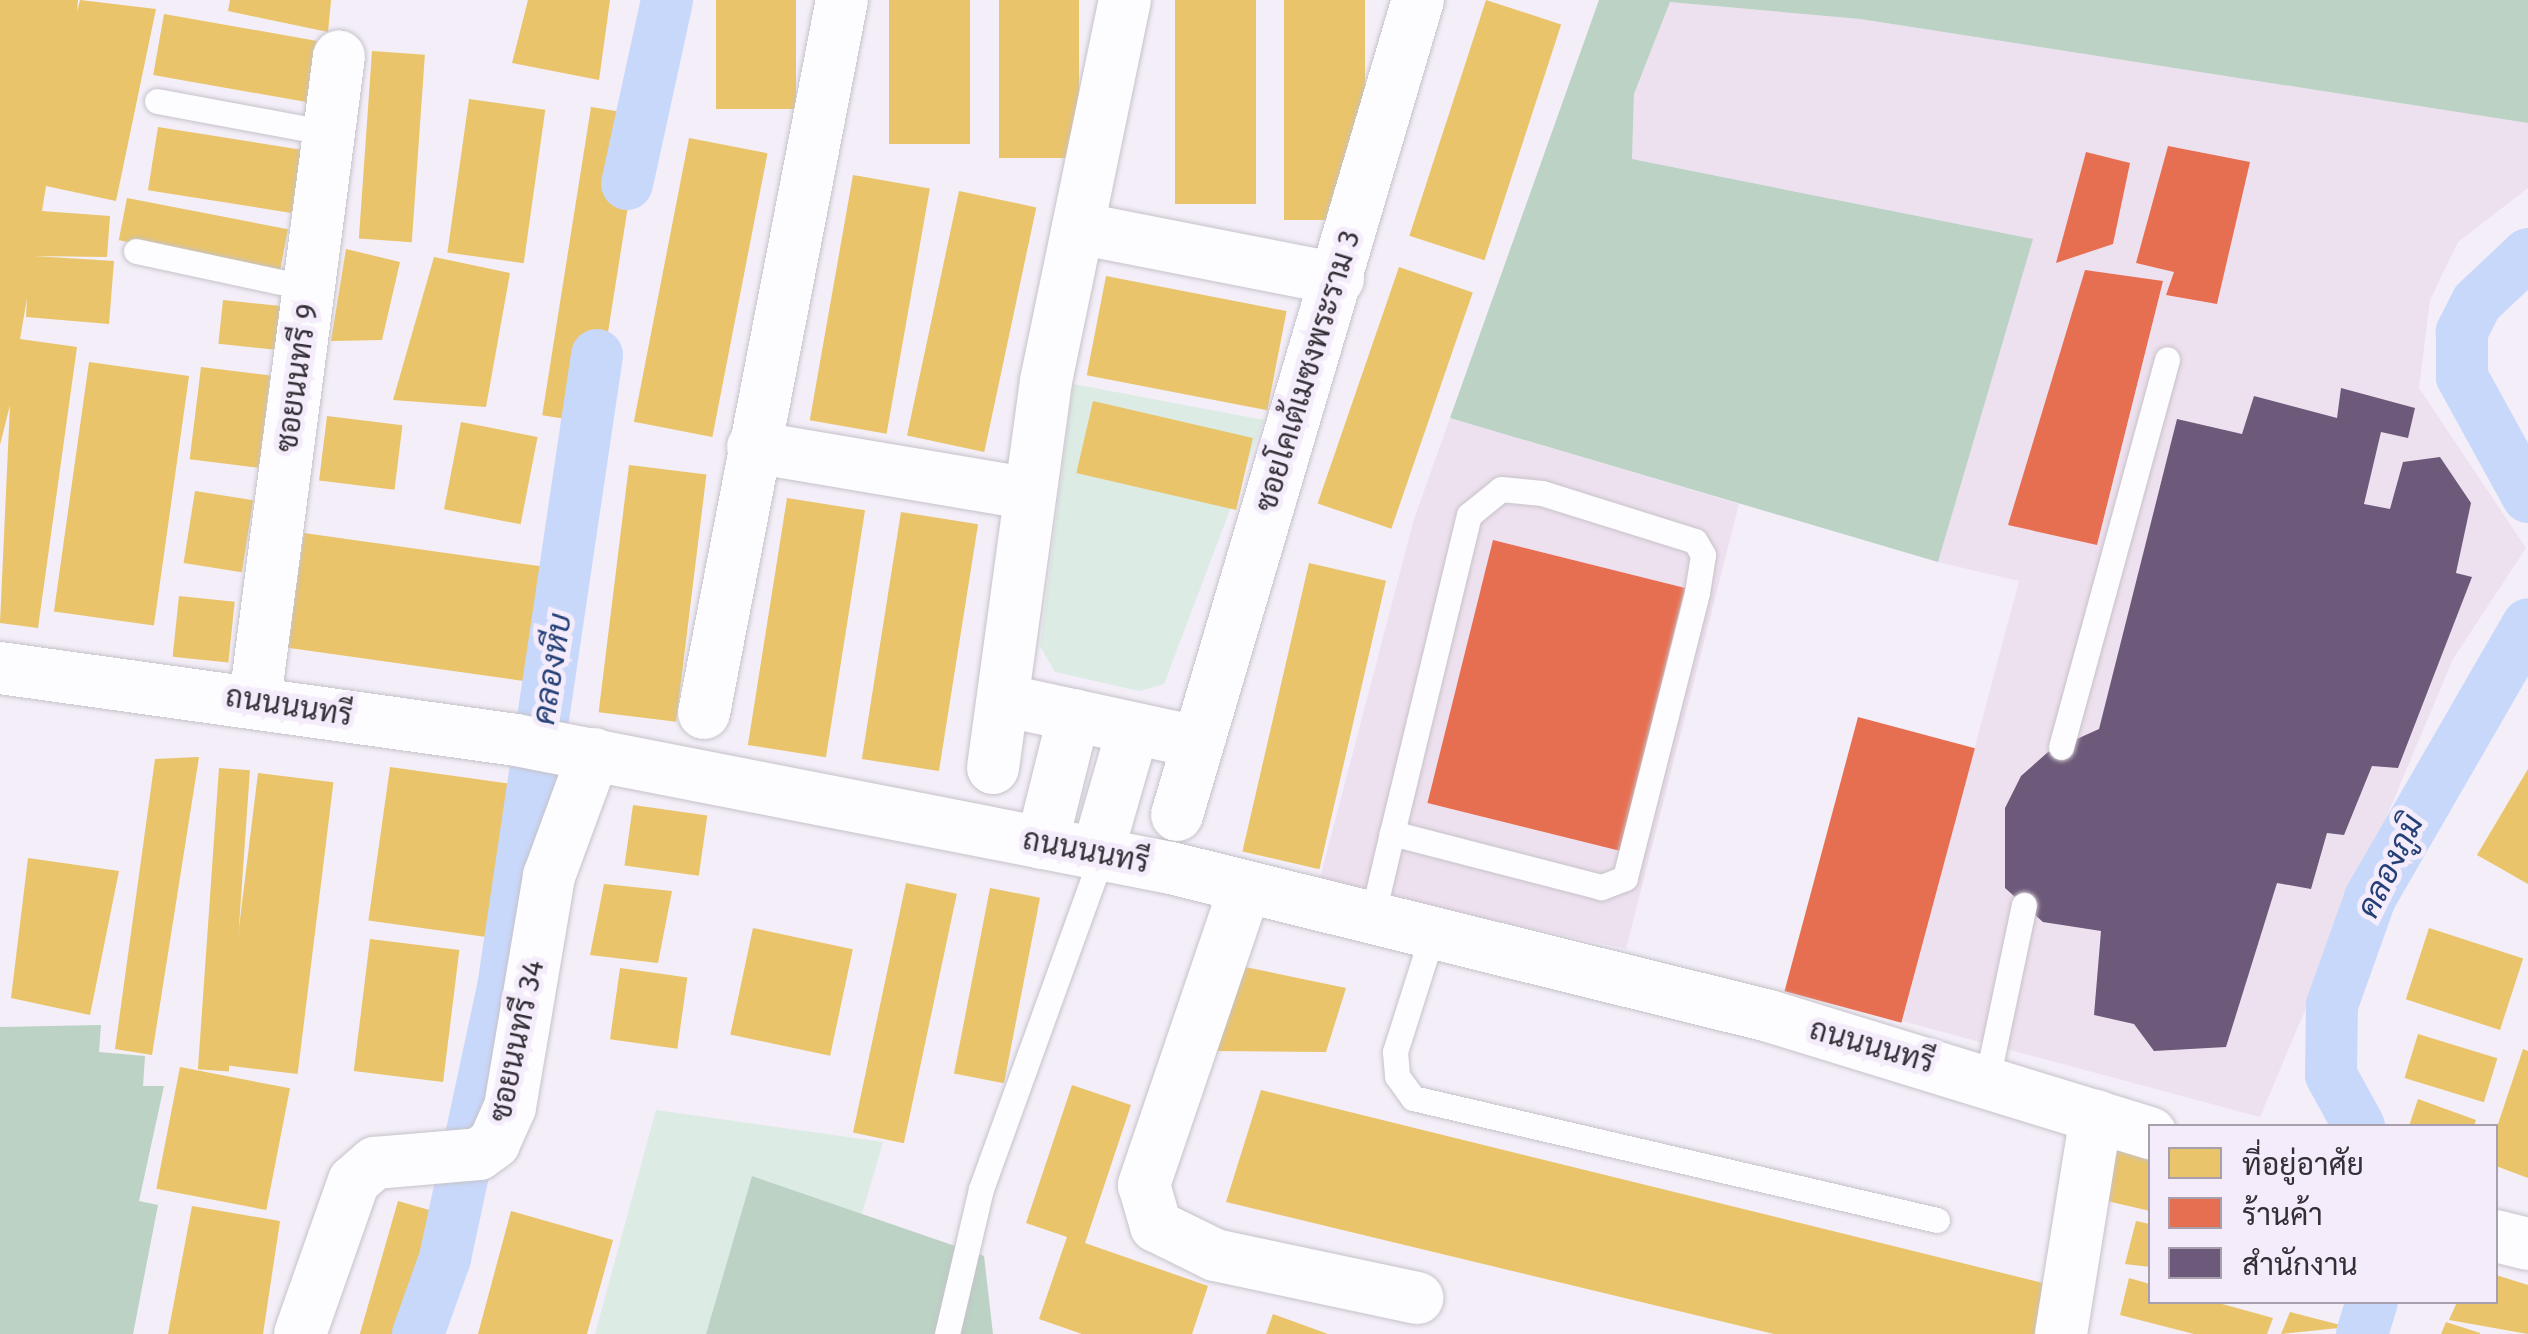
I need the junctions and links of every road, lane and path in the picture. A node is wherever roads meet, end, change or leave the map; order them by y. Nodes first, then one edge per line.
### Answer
1 (842, 0) edge
2 (1125, 0) edge
3 (1418, 0) edge
4 (339, 56) dead end
5 (157, 101) dead end
6 (329, 133) junction
7 (1078, 228) junction
8 (136, 251) dead end
9 (1338, 279) junction
10 (309, 288) junction
11 (2167, 359) dead end
12 (752, 447) junction
13 (1030, 494) junction
14 (0, 668) edge
15 (255, 700) junction
16 (1002, 700) junction
17 (704, 713) dead end
18 (1074, 716) junction
19 (1133, 729) junction
20 (1197, 742) junction
21 (2061, 747) dead end
22 (580, 752) junction
23 (993, 768) dead end
24 (1177, 815) dead end
25 (1392, 833) junction
26 (1042, 843) junction
27 (1099, 854) junction
28 (1245, 888) junction
29 (2024, 904) dead end
30 (1372, 918) junction
31 (1433, 932) junction
32 (1986, 1080) junction
33 (2096, 1116) junction
34 (2148, 1132) edge
35 (1937, 1220) dead end
36 (2498, 1236) edge
37 (2528, 1244) edge
38 (1418, 1298) dead end
39 (300, 1334) edge
40 (947, 1334) edge
41 (2061, 1334) edge

1 - 12 street
2 - 7 street
3 - 9 street, ซอยโคเต้เมซงพระราม 3
4 - 6 street, ซอยนนทรี 9
5 - 6 lane
6 - 10 street, ซอยนนทรี 9
7 - 9 street
7 - 13 street
8 - 10 lane
9 - 20 street, ซอยโคเต้เมซงพระราม 3
10 - 15 street, ซอยนนทรี 9
11 - 21 lane
12 - 13 street
12 - 17 street
13 - 16 street
14 - 15 street, ถนนนนทรี
15 - 22 street, ถนนนนทรี
16 - 18 street
16 - 23 street
18 - 19 street
18 - 26 street
19 - 20 street
19 - 27 street
20 - 24 street, ซอยโคเต้เมซงพระราม 3
22 - 26 street, ถนนนนทรี
22 - 39 street, ซอยนนทรี 34
25 - 25 lane
25 - 30 lane
26 - 27 street, ถนนนนทรี
27 - 28 street, ถนนนนทรี
27 - 40 lane
28 - 30 street, ถนนนนทรี
28 - 38 street
29 - 32 lane
30 - 31 street, ถนนนนทรี
31 - 32 street, ถนนนนทรี
31 - 35 lane
32 - 33 street, ถนนนนทรี
33 - 34 street, ถนนนนทรี
33 - 41 street
36 - 37 street

